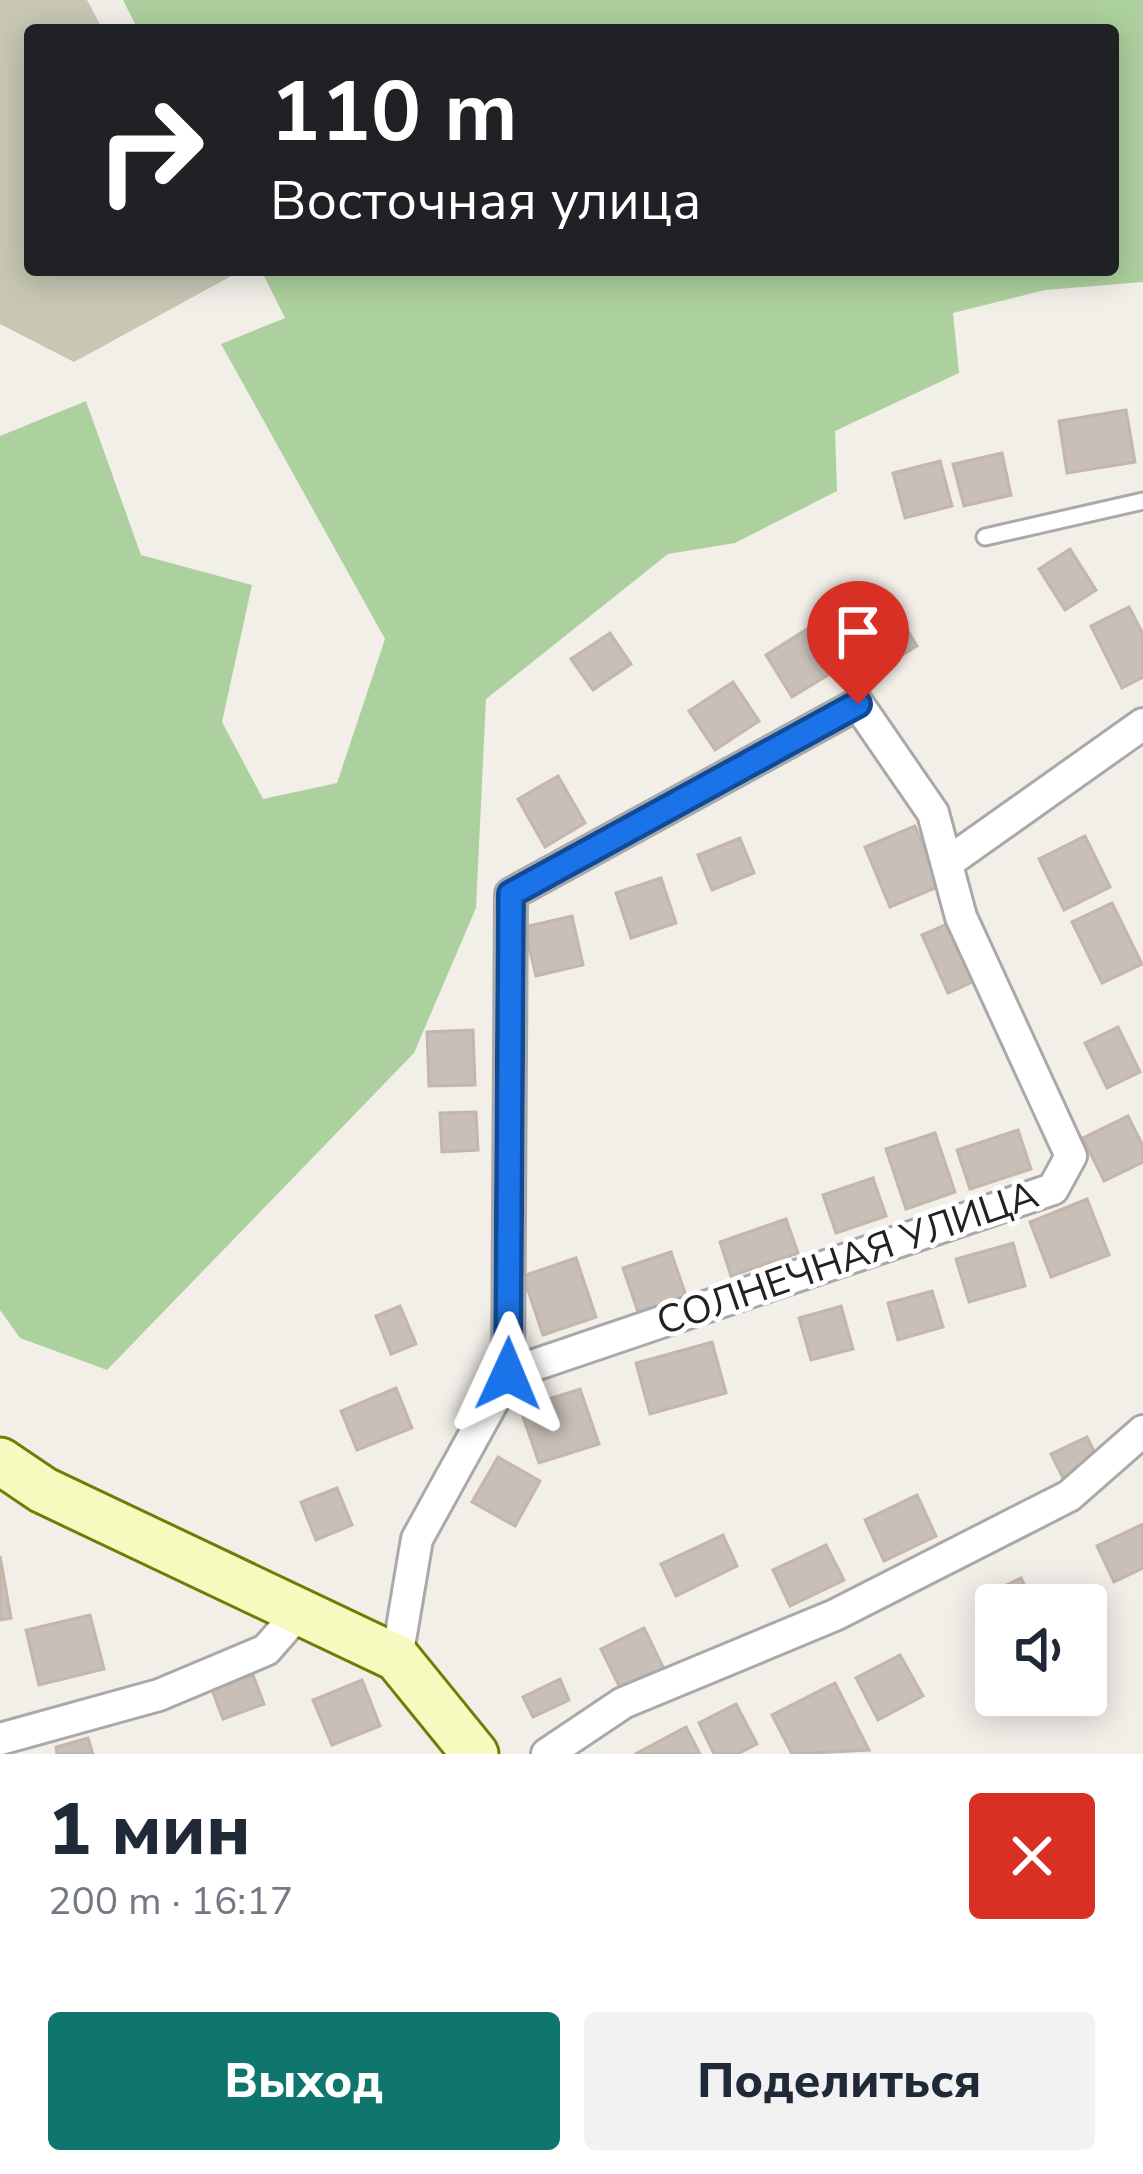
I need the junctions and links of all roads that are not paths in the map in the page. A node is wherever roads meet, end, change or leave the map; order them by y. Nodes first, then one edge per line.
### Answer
1 (1143, 501) edge
2 (985, 537) dead end
3 (1143, 724) edge
4 (947, 863) junction
5 (508, 1374) junction
6 (1143, 1431) edge
7 (0, 1461) edge
8 (302, 1609) junction
9 (397, 1658) junction
10 (0, 1739) edge
11 (475, 1754) edge
12 (547, 1754) edge

1 - 2 lane
3 - 4 street
4 - 5 street, СОЛНЕЧНАЯ УЛИЦА
4 - 5 street
5 - 9 street
6 - 12 street
7 - 8 main road
8 - 9 main road
8 - 10 street
9 - 11 main road

